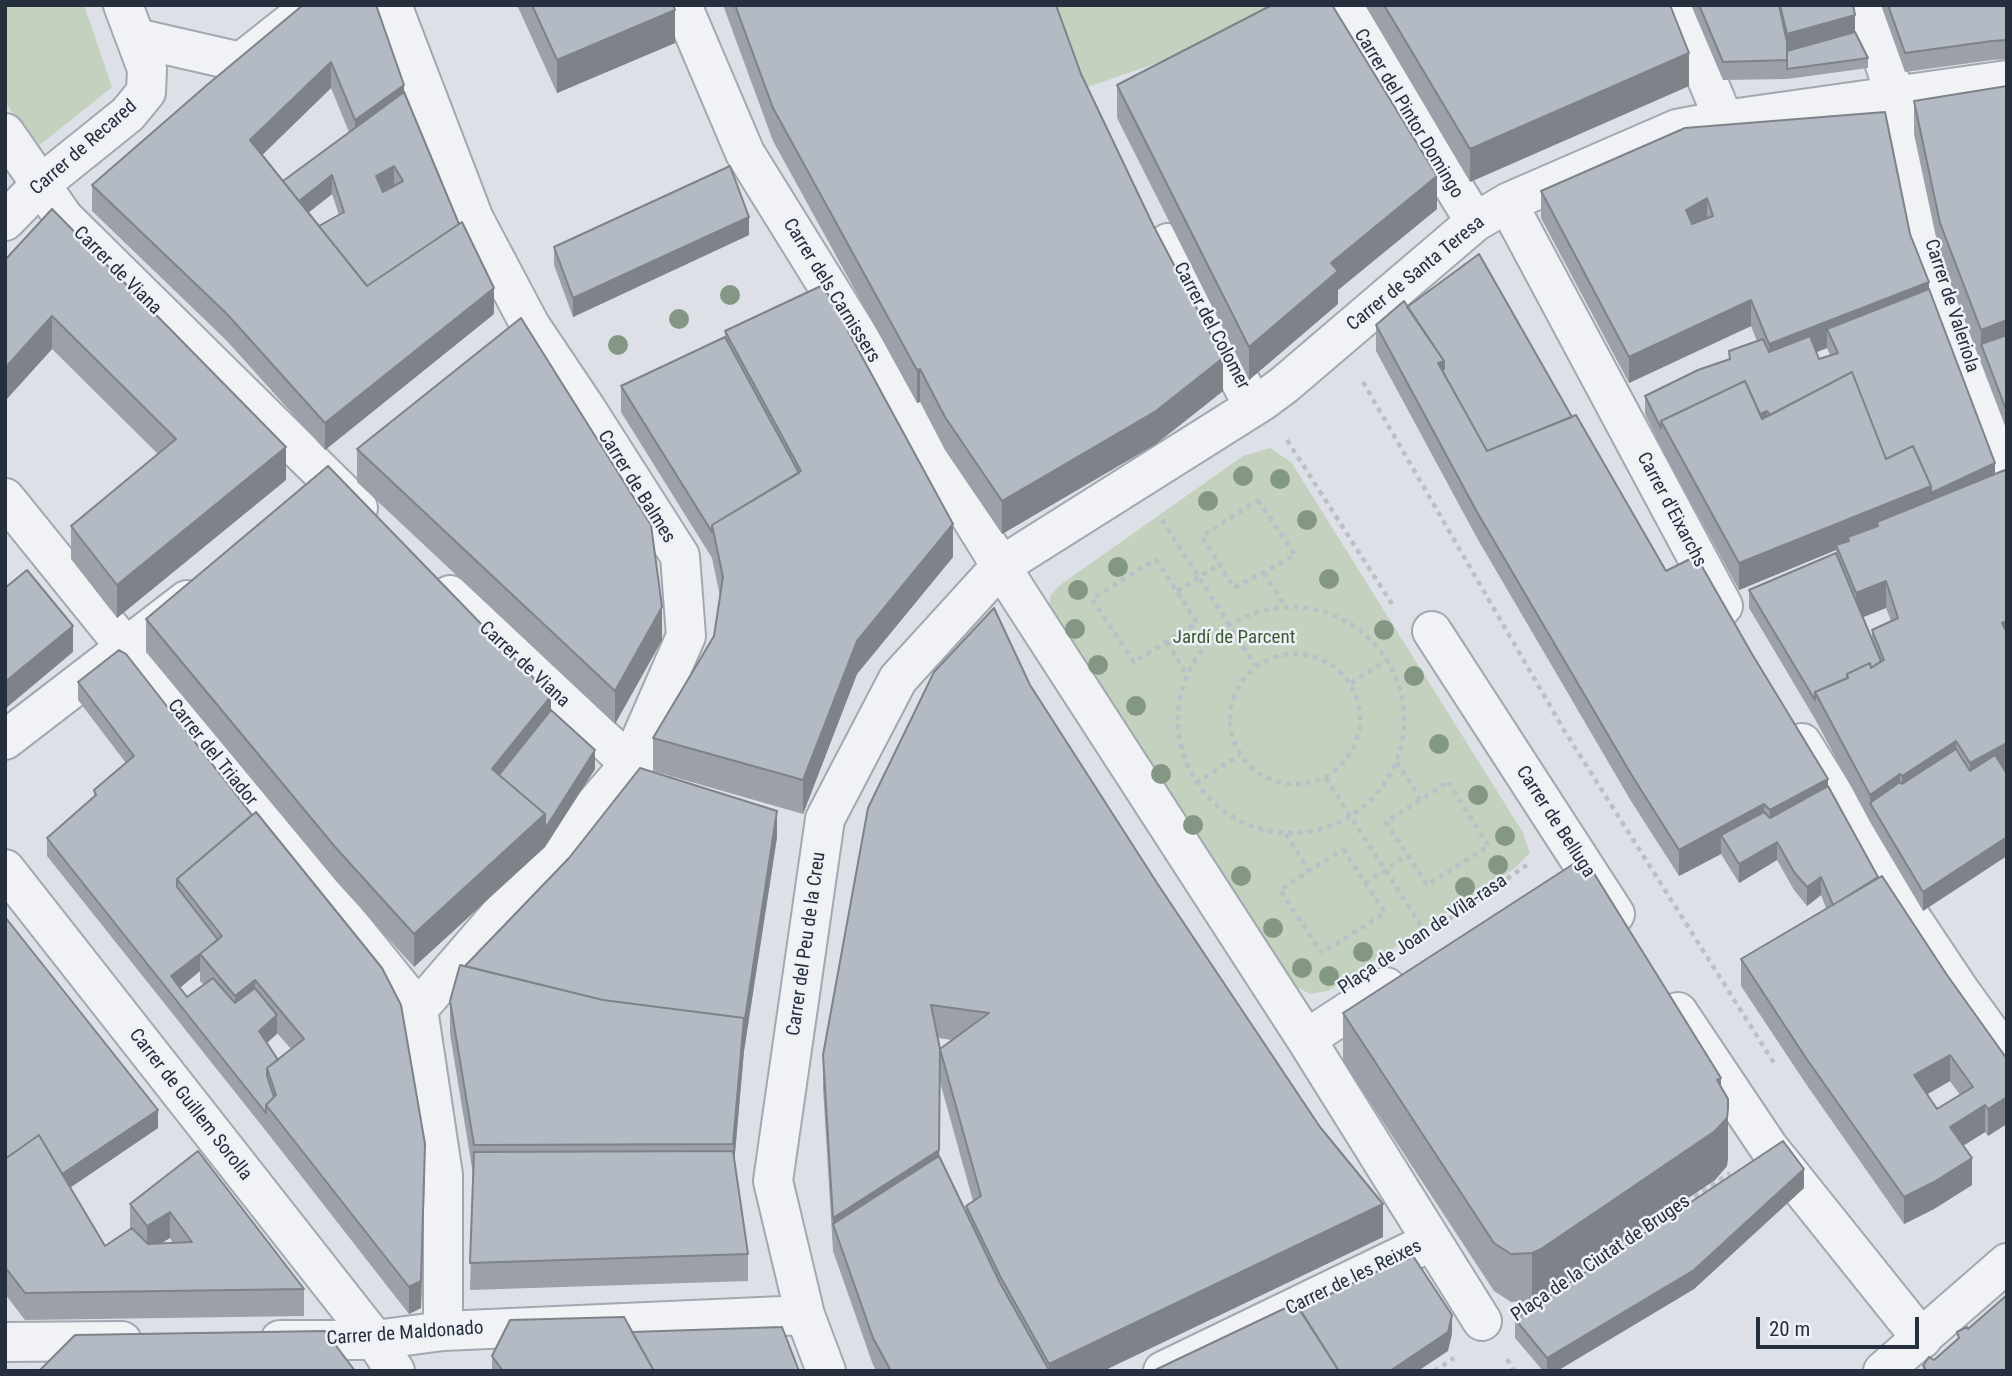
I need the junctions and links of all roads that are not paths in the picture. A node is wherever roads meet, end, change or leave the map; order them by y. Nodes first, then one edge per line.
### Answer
1 (313, 5) edge
2 (392, 5) edge
3 (682, 5) edge
4 (1343, 5) edge
5 (1675, 5) edge
6 (1865, 5) edge
7 (136, 37) edge
8 (2007, 80) edge
9 (1895, 95) junction
10 (1724, 120) junction
11 (5, 133) edge
12 (41, 184) junction
13 (1509, 202) junction
14 (5, 221) edge
15 (1475, 222) junction
16 (1168, 243) dead end
17 (530, 325) junction
18 (499, 350) edge
19 (1261, 402) junction
20 (364, 460) edge
21 (2007, 473) edge
22 (322, 494) junction
23 (5, 498) edge
24 (382, 531) edge
25 (1001, 566) junction
26 (422, 569) edge
27 (214, 579) edge
28 (1432, 631) dead end
29 (1738, 634) edge
30 (127, 647) junction
31 (1786, 717) edge
32 (5, 740) edge
33 (629, 764) junction
34 (678, 778) edge
35 (1580, 860) junction
36 (5, 869) edge
37 (1541, 871) road end
38 (1633, 942) edge
39 (1417, 950) road end
40 (1656, 977) edge
41 (418, 1009) junction
42 (1306, 1039) junction
43 (2007, 1056) edge
44 (1432, 1241) junction
45 (2007, 1263) edge
46 (805, 1315) junction
47 (1482, 1321) dead end
48 (443, 1331) junction
49 (1922, 1339) junction
50 (240, 1340) edge
51 (158, 1341) edge
52 (21, 1345) edge
53 (385, 1355) edge
54 (826, 1371) edge
55 (1163, 1371) edge
56 (1883, 1371) edge

1 - 7 street, Carrer de Recared
2 - 17 street, Carrer de Balmes
3 - 25 street, Carrer dels Carnissers
4 - 15 street, Carrer del Pintor Domingo
5 - 10 street
6 - 9 street, Carrer de Valeriola
7 - 12 street, Carrer de Recared
8 - 9 street, Carrer de Santa Teresa
9 - 10 street, Carrer de Santa Teresa
9 - 21 street, Carrer de Valeriola
10 - 13 street, Carrer de Santa Teresa
11 - 12 street, Carrer de Viana
12 - 14 street, Carrer de Recared
12 - 22 street, Carrer de Viana
13 - 15 street, Carrer de Santa Teresa
13 - 29 street, Carrer d'Eixarchs
15 - 19 street, Carrer de Santa Teresa
16 - 19 street, Carrer del Colomer
17 - 18 street
17 - 33 street, Carrer de Balmes
19 - 25 street, Carrer de Santa Teresa
20 - 22 street
22 - 24 street, Carrer de Viana
23 - 30 street, Carrer del Triador
25 - 42 street
25 - 46 street, Carrer del Peu de la Creu
26 - 33 street, Carrer de Viana
27 - 30 street
28 - 35 street, Carrer de Belluga
30 - 32 street
30 - 41 street, Carrer del Triador
31 - 43 street
33 - 34 street, Carrer de Viana
33 - 41 street, Carrer de Balmes
35 - 37 street
35 - 38 street, Carrer de Belluga
36 - 53 street, Carrer de Guillem Sorolla
39 - 42 street, Plaça de Joan de Vila-rasa
40 - 49 street
41 - 48 street
42 - 44 street
44 - 47 street
44 - 55 street, Carrer de les Reixes
45 - 49 street
46 - 48 street, Carrer de Maldonado
46 - 54 street, Carrer del Peu de la Creu
48 - 53 street, Carrer de Maldonado
49 - 56 street
50 - 53 street, Carrer de Maldonado
51 - 52 street

